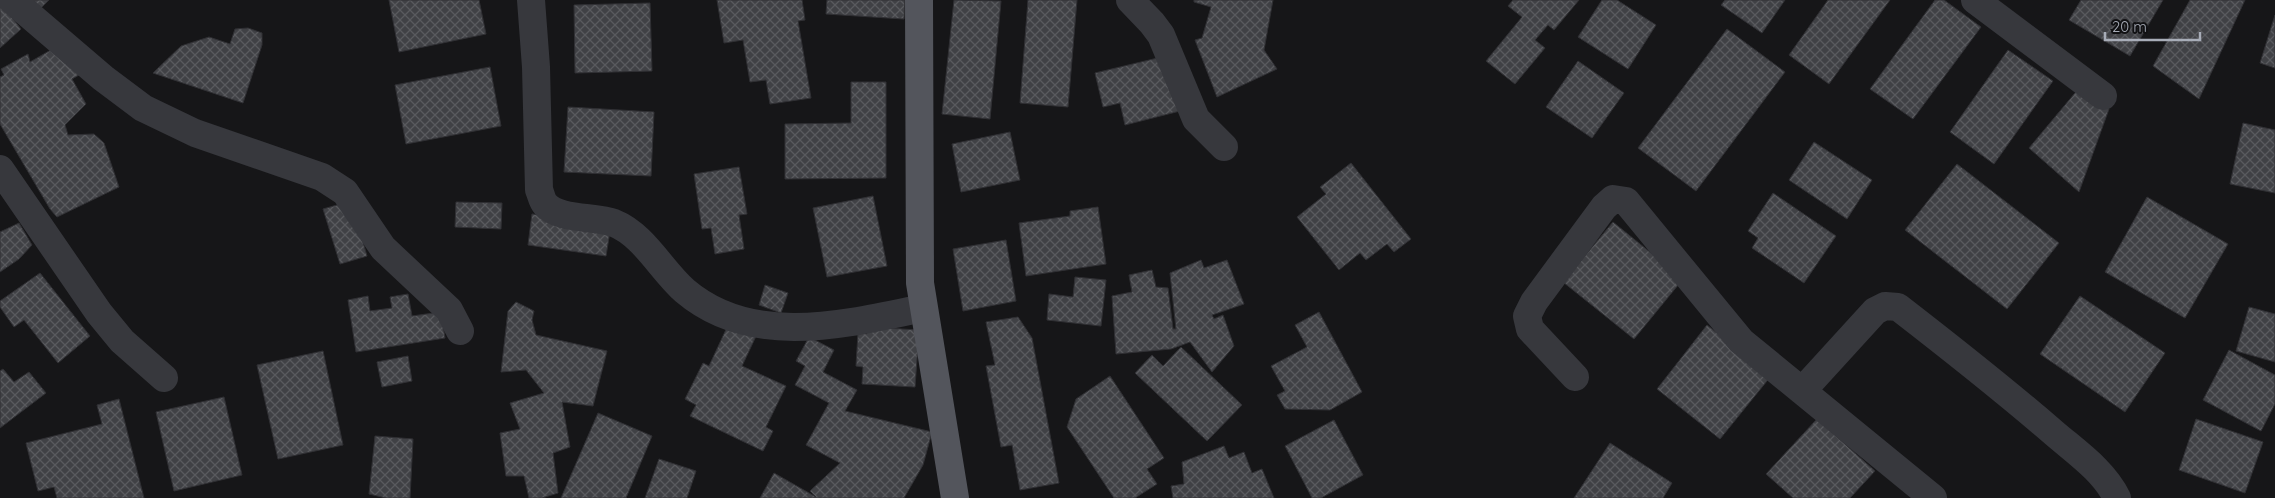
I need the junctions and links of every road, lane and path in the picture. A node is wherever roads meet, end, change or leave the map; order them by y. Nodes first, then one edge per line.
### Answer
1 (12, 0) edge
2 (531, 0) edge
3 (919, 0) edge
4 (1130, 0) edge
5 (1975, 0) edge
6 (2103, 96) dead end
7 (1224, 147) dead end
8 (0, 169) edge
9 (923, 308) junction
10 (460, 331) dead end
11 (1575, 377) dead end
12 (164, 378) dead end
13 (1802, 391) junction
14 (955, 498) edge
15 (1933, 498) edge
16 (2117, 498) edge

1 - 10 street
2 - 9 street
3 - 9 main road
4 - 7 street
5 - 6 street
8 - 12 street
9 - 14 main road
11 - 13 street
13 - 15 street
13 - 16 street

